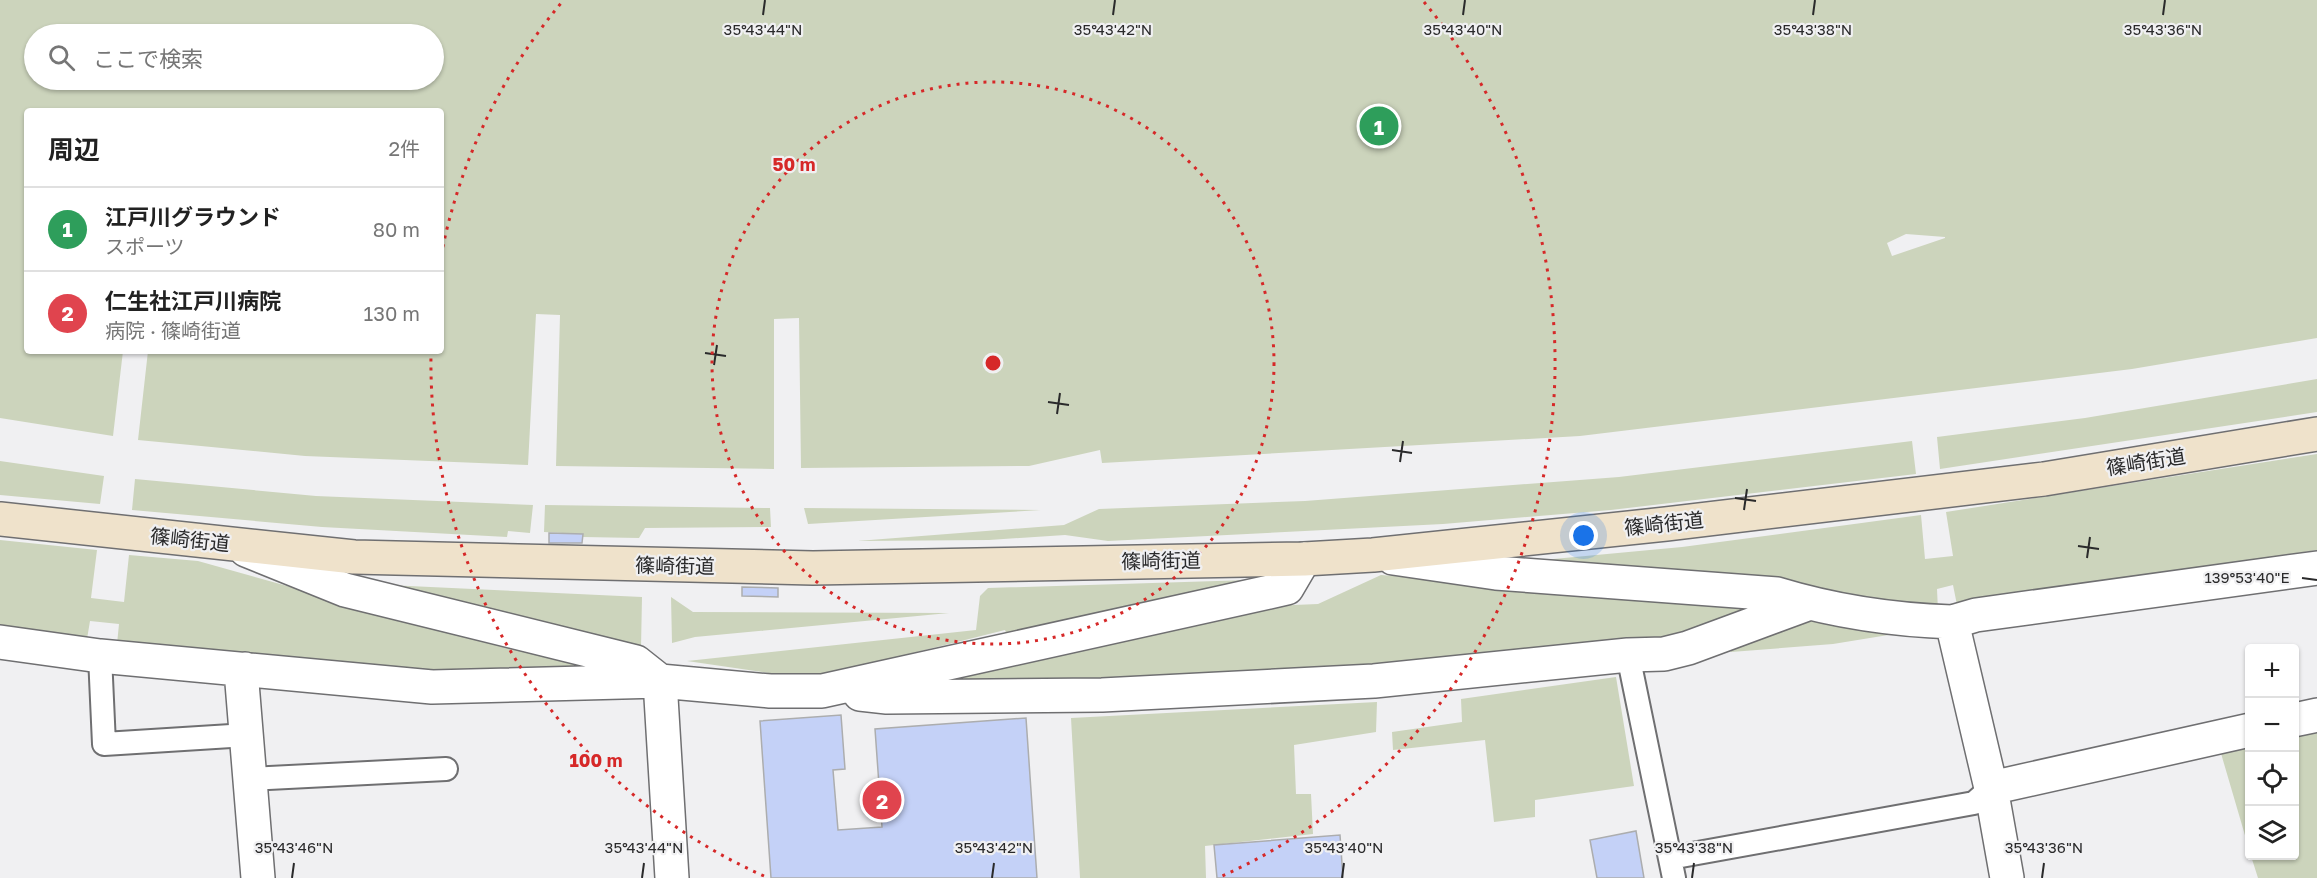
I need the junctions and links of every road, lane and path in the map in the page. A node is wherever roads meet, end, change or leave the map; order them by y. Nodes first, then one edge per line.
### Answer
1 (2317, 434) edge
2 (0, 519) edge
3 (233, 545) junction
4 (1373, 555) junction
5 (1304, 559) junction
6 (2317, 568) edge
7 (1808, 604) junction
8 (1952, 622) junction
9 (0, 642) edge
10 (1628, 655) junction
11 (100, 656) junction
12 (245, 669) junction
13 (660, 681) junction
14 (822, 691) junction
15 (2317, 715) edge
16 (2299, 719) edge
17 (2245, 731) edge
18 (247, 735) junction
19 (446, 769) dead end
20 (251, 779) junction
21 (1991, 788) junction
22 (1672, 868) edge
23 (258, 878) edge
24 (672, 878) edge
25 (2007, 878) edge

1 - 4 main road, 篠崎街道
2 - 3 main road, 篠崎街道
3 - 5 main road, 篠崎街道
3 - 13 street
4 - 5 main road, 篠崎街道
4 - 7 street
5 - 14 street
6 - 8 street
7 - 8 street
7 - 10 street
8 - 21 street
9 - 11 street
10 - 14 street
10 - 22 lane
11 - 12 street
11 - 18 lane
12 - 13 street
12 - 18 street
13 - 14 street
13 - 24 street
15 - 16 street
17 - 21 street
18 - 20 street
19 - 20 lane
20 - 23 street
21 - 22 lane
21 - 25 street

